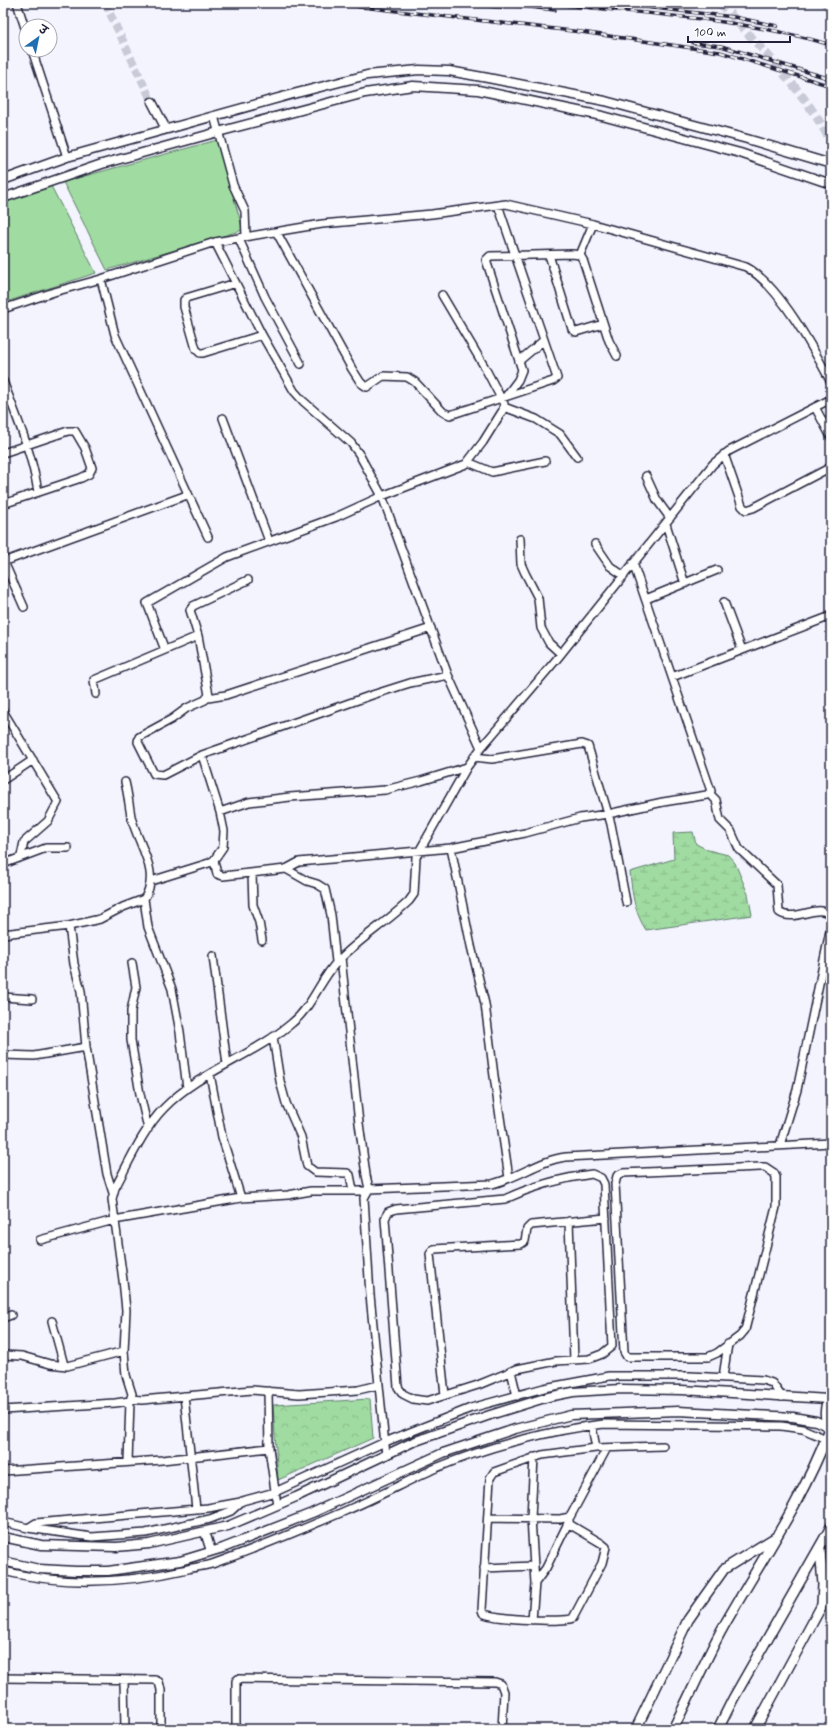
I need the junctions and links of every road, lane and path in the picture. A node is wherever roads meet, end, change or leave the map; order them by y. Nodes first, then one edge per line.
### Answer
1 (17, 3) edge
2 (22, 18) edge
3 (35, 58) edge
4 (152, 102) tunnel mouth
5 (214, 116) junction
6 (166, 129) junction
7 (218, 132) junction
8 (67, 157) junction
9 (831, 164) edge
10 (3, 179) edge
11 (831, 184) edge
12 (3, 198) edge
13 (498, 204) junction
14 (593, 224) junction
15 (277, 233) junction
16 (246, 236) junction
17 (239, 239) junction
18 (215, 242) junction
19 (549, 255) junction
20 (580, 255) junction
21 (516, 256) junction
22 (101, 279) junction
23 (236, 283) junction
24 (442, 294) dead end
25 (3, 309) edge
26 (603, 324) junction
27 (262, 335) junction
28 (544, 340) junction
29 (617, 356) dead end
30 (519, 361) junction
31 (301, 364) dead end
32 (3, 381) edge
33 (831, 382) edge
34 (504, 397) junction
35 (831, 399) edge
36 (504, 407) junction
37 (814, 407) junction
38 (223, 418) dead end
39 (831, 437) edge
40 (28, 446) junction
41 (3, 453) edge
42 (724, 454) junction
43 (577, 457) dead end
44 (545, 461) dead end
45 (468, 462) junction
46 (831, 466) edge
47 (646, 476) dead end
48 (38, 492) junction
49 (187, 495) junction
50 (382, 496) junction
51 (3, 504) edge
52 (668, 521) junction
53 (208, 537) dead end
54 (520, 539) dead end
55 (269, 541) junction
56 (595, 544) dead end
57 (4, 562) edge
58 (633, 563) junction
59 (718, 570) dead end
60 (624, 576) junction
61 (248, 580) dead end
62 (685, 584) junction
63 (646, 599) junction
64 (724, 602) dead end
65 (24, 607) dead end
66 (831, 616) edge
67 (431, 628) junction
68 (198, 636) junction
69 (165, 650) junction
70 (742, 650) junction
71 (561, 654) junction
72 (448, 675) junction
73 (672, 677) junction
74 (96, 694) dead end
75 (208, 698) junction
76 (3, 711) edge
77 (481, 748) junction
78 (202, 755) junction
79 (474, 757) junction
80 (33, 760) junction
81 (467, 767) junction
82 (3, 780) edge
83 (125, 782) dead end
84 (709, 793) junction
85 (220, 812) junction
86 (608, 814) junction
87 (68, 848) dead end
88 (451, 848) junction
89 (419, 851) junction
90 (21, 856) junction
91 (214, 860) junction
92 (3, 864) edge
93 (286, 869) junction
94 (252, 873) junction
95 (151, 880) junction
96 (144, 899) junction
97 (626, 902) dead end
98 (831, 916) edge
99 (70, 926) junction
100 (831, 926) edge
101 (3, 934) edge
102 (262, 940) dead end
103 (213, 956) dead end
104 (339, 960) junction
105 (132, 962) dead end
106 (3, 997) edge
107 (32, 1000) dead end
108 (273, 1037) junction
109 (86, 1047) junction
110 (3, 1055) edge
111 (227, 1064) junction
112 (210, 1074) junction
113 (187, 1088) junction
114 (148, 1129) junction
115 (831, 1143) edge
116 (780, 1145) junction
117 (510, 1178) junction
118 (353, 1190) junction
119 (368, 1190) junction
120 (113, 1193) junction
121 (241, 1198) junction
122 (606, 1218) junction
123 (114, 1220) junction
124 (569, 1221) junction
125 (40, 1240) dead end
126 (11, 1315) dead end
127 (3, 1318) edge
128 (52, 1321) dead end
129 (728, 1344) junction
130 (124, 1351) junction
131 (3, 1355) edge
132 (574, 1360) junction
133 (64, 1366) junction
134 (511, 1371) junction
135 (724, 1377) junction
136 (379, 1385) junction
137 (268, 1391) junction
138 (184, 1396) junction
139 (445, 1396) junction
140 (517, 1396) junction
141 (829, 1396) edge
142 (782, 1397) junction
143 (130, 1400) junction
144 (3, 1410) edge
145 (693, 1411) junction
146 (692, 1425) junction
147 (592, 1426) junction
148 (828, 1433) edge
149 (385, 1442) junction
150 (663, 1446) dead end
151 (269, 1448) junction
152 (596, 1448) junction
153 (607, 1448) junction
154 (386, 1455) junction
155 (190, 1456) junction
156 (534, 1457) junction
157 (128, 1462) junction
158 (3, 1471) edge
159 (275, 1492) junction
160 (242, 1501) junction
161 (277, 1505) junction
162 (208, 1508) junction
163 (196, 1510) junction
164 (210, 1518) junction
165 (488, 1518) junction
166 (531, 1518) junction
167 (570, 1521) junction
168 (3, 1522) edge
169 (28, 1528) junction
170 (831, 1528) edge
171 (208, 1531) junction
172 (778, 1535) junction
173 (3, 1536) edge
174 (820, 1549) junction
175 (211, 1551) junction
176 (3, 1561) edge
177 (534, 1566) junction
178 (484, 1568) junction
179 (3, 1571) edge
180 (76, 1571) junction
181 (76, 1580) junction
182 (535, 1583) junction
183 (532, 1620) junction
184 (3, 1678) edge
185 (124, 1680) junction
186 (125, 1729) edge
187 (161, 1729) edge
188 (236, 1729) edge
189 (502, 1729) edge
190 (636, 1729) edge
191 (673, 1729) edge
192 (718, 1729) edge
193 (755, 1729) edge

1 - 2 street
3 - 8 street
4 - 6 street
5 - 6 street
5 - 7 street
5 - 9 street
6 - 8 street
7 - 11 street
7 - 12 street
7 - 16 street
8 - 10 street
13 - 14 street
13 - 15 street
13 - 21 street
14 - 20 street
14 - 33 street
15 - 16 street
15 - 34 street
16 - 17 street
17 - 18 street
17 - 31 street
18 - 22 street
18 - 23 street
19 - 20 street
19 - 21 street
19 - 26 street
20 - 26 street
21 - 28 street
21 - 30 street
22 - 25 street
22 - 49 street
23 - 27 street
23 - 27 street
24 - 34 street
26 - 29 street
27 - 50 street
28 - 30 street
28 - 34 street
30 - 34 street
32 - 40 street
34 - 36 street
35 - 37 street
36 - 43 street
36 - 45 street
37 - 39 street
37 - 42 street
38 - 55 street
40 - 41 street
40 - 48 street
40 - 48 street
42 - 46 street
42 - 52 street
44 - 45 street
45 - 50 street
47 - 52 street
48 - 51 street
49 - 53 street
49 - 57 street
50 - 55 street
50 - 67 street
52 - 58 street
52 - 62 street
54 - 71 street
55 - 69 street
56 - 60 street
57 - 65 street
58 - 60 street
58 - 63 street
59 - 62 street
60 - 71 street
61 - 68 street
62 - 63 street
63 - 73 street
64 - 70 street
66 - 70 street
67 - 72 street
67 - 75 street
68 - 69 street
68 - 75 street
69 - 74 street
70 - 73 street
71 - 77 street
72 - 77 street
72 - 78 street
73 - 84 street
75 - 78 street
76 - 80 street
77 - 79 street
78 - 85 street
79 - 81 street
79 - 86 street
80 - 82 street
80 - 90 street
81 - 85 street
81 - 89 street
83 - 95 street
84 - 86 street
84 - 98 street
85 - 91 street
86 - 88 street
86 - 97 street
87 - 90 street
88 - 89 street
88 - 117 street
89 - 93 street
89 - 104 street
90 - 92 street
91 - 94 street
91 - 95 street
93 - 94 street
93 - 104 street
94 - 102 street
95 - 96 street
96 - 99 street
96 - 113 street
99 - 101 street
99 - 109 street
100 - 116 street
103 - 111 street
104 - 108 street
104 - 119 street
105 - 114 street
106 - 107 street
108 - 111 street
108 - 118 street
109 - 110 street
109 - 120 street
111 - 112 street
112 - 113 street
112 - 121 street
113 - 114 street
114 - 120 street
115 - 116 street
116 - 117 street
117 - 119 street
118 - 119 street
118 - 121 street
119 - 136 street
120 - 123 street
121 - 123 street
122 - 124 street
122 - 132 street
122 - 139 street
123 - 125 street
123 - 130 street
124 - 132 street
124 - 139 street
126 - 127 street
128 - 133 street
129 - 129 street
129 - 135 street
130 - 133 street
130 - 143 street
131 - 133 street
132 - 134 street
134 - 139 street
134 - 140 street
135 - 140 street
135 - 142 street
136 - 137 street
136 - 149 street
137 - 138 street
137 - 151 street
138 - 143 street
138 - 155 street
140 - 149 street
141 - 142 street
141 - 148 main road
142 - 154 street
143 - 144 street
143 - 157 street
145 - 146 street
145 - 148 street
145 - 175 street
146 - 147 street
146 - 148 street
147 - 152 street
147 - 181 street
148 - 172 main road
149 - 154 street
149 - 159 street
150 - 153 street
151 - 155 street
151 - 159 street
152 - 153 street
152 - 156 street
153 - 167 street
154 - 161 street
155 - 157 street
155 - 163 street
156 - 165 street
156 - 166 street
157 - 158 street
159 - 160 street
159 - 161 street
160 - 162 street
160 - 164 street
161 - 171 street
162 - 163 street
162 - 164 street
163 - 169 street
164 - 169 street
164 - 171 street
165 - 166 street
165 - 178 street
166 - 167 street
166 - 177 street
167 - 182 street
167 - 183 street
168 - 169 street
170 - 174 main road
171 - 173 street
171 - 175 street
172 - 190 main road
172 - 191 main road
174 - 192 main road
174 - 193 main road
175 - 180 street
176 - 180 street
177 - 178 street
177 - 182 street
178 - 183 street
179 - 181 street
180 - 181 street
182 - 183 street
184 - 185 street
185 - 186 street
185 - 187 street
188 - 189 street

